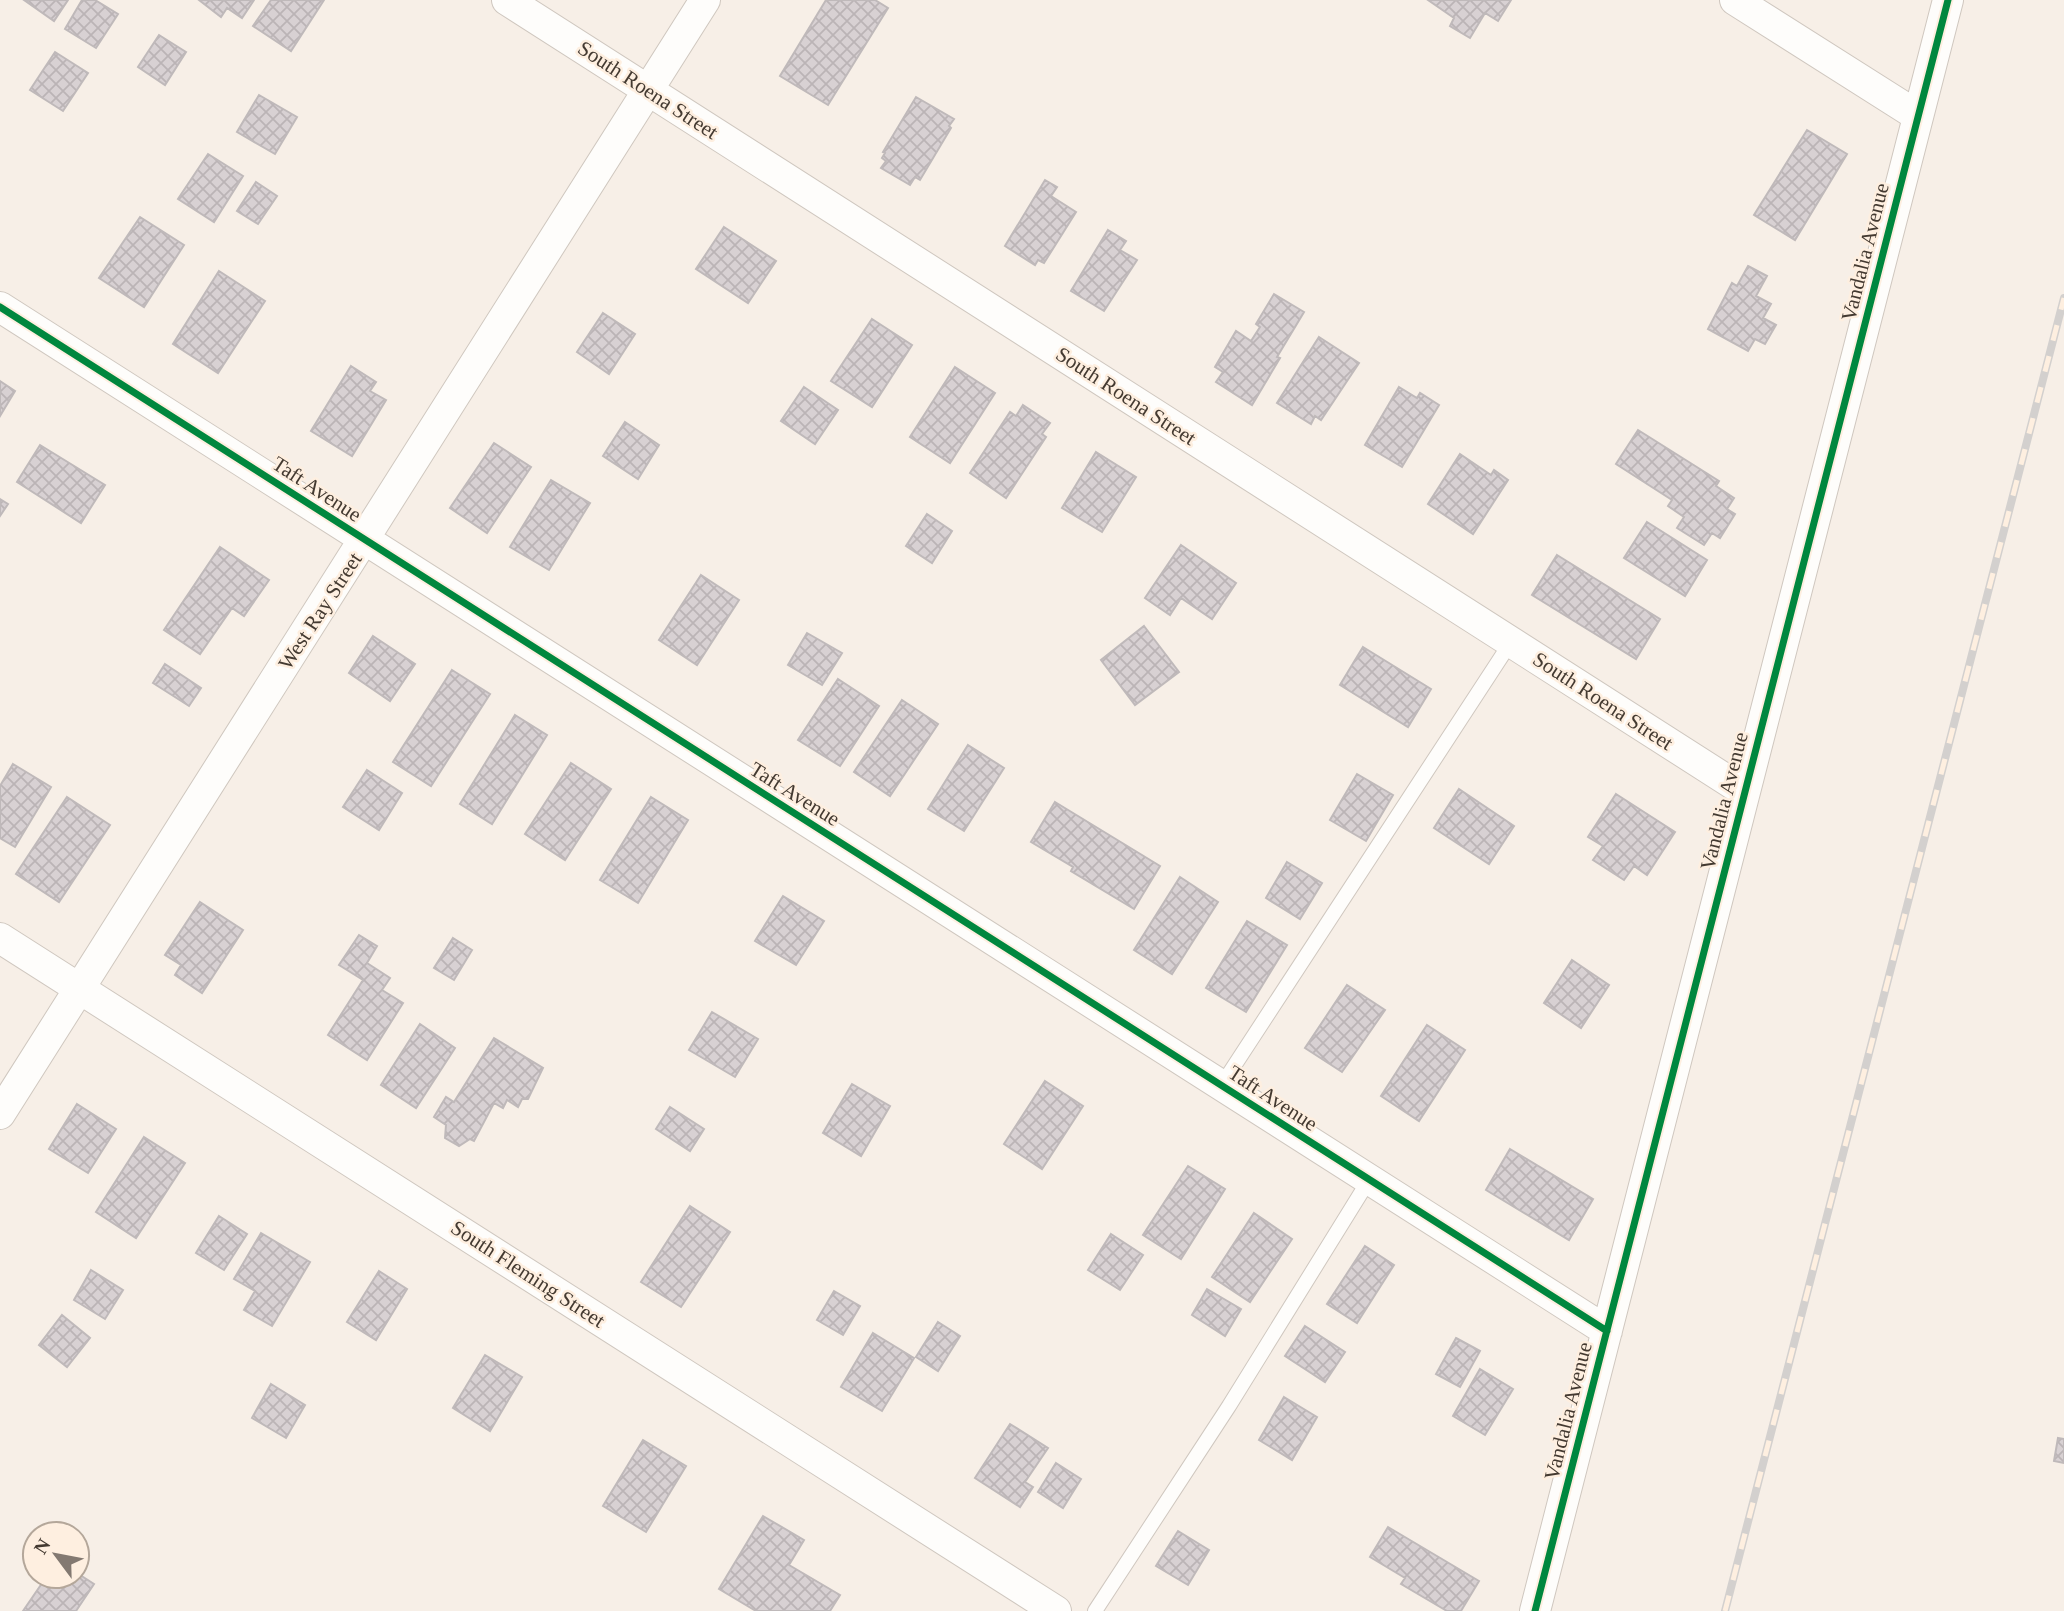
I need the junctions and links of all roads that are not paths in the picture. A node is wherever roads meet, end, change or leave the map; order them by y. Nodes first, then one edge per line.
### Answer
1 (507, 0) edge
2 (705, 0) edge
3 (1735, 0) edge
4 (1948, 0) edge
5 (648, 90) junction
6 (1917, 116) junction
7 (0, 307) edge
8 (365, 540) junction
9 (1511, 642) junction
10 (1744, 792) junction
11 (0, 938) edge
12 (79, 988) junction
13 (1222, 1086) junction
14 (0, 1114) edge
15 (1369, 1180) junction
16 (1607, 1332) junction
17 (1056, 1611) edge
18 (1095, 1611) edge
19 (1535, 1611) edge

1 - 5 street, South Roena Street
2 - 5 street, West Ray Street
3 - 6 street
4 - 6 street, Vandalia Avenue
5 - 8 street, West Ray Street
5 - 9 street, South Roena Street
6 - 10 street, Vandalia Avenue
7 - 8 street, Taft Avenue
8 - 12 street, West Ray Street
8 - 13 street, Taft Avenue
9 - 10 street, South Roena Street
9 - 13 lane
10 - 16 street, Vandalia Avenue
11 - 12 street, South Fleming Street
12 - 14 street, West Ray Street
12 - 17 street, South Fleming Street
13 - 15 street, Taft Avenue
15 - 16 street, Taft Avenue
15 - 18 lane
16 - 19 street, Vandalia Avenue

